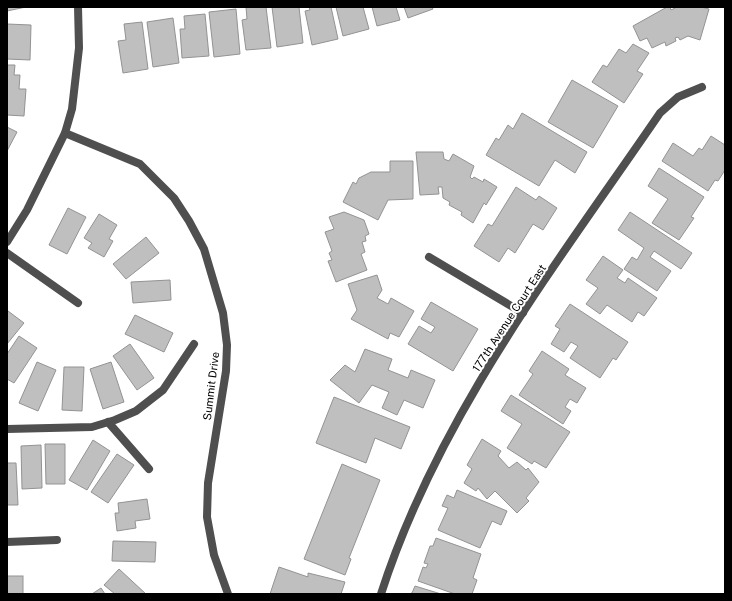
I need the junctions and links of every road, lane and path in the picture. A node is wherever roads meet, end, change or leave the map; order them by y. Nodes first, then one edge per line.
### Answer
1 (78, 7) edge
2 (702, 87) dead end
3 (65, 133) junction
4 (7, 242) edge
5 (7, 253) edge
6 (428, 257) dead end
7 (78, 303) dead end
8 (523, 314) junction
9 (194, 344) dead end
10 (108, 422) junction
11 (7, 429) edge
12 (148, 468) dead end
13 (57, 540) dead end
14 (7, 542) edge
15 (228, 594) edge
16 (381, 594) edge

1 - 3 street
2 - 8 street, 177th Avenue Court East
3 - 4 street
3 - 15 street, Summit Drive
5 - 7 street
6 - 8 street
8 - 16 street, 177th Avenue Court East
9 - 10 street
10 - 11 street
10 - 12 street
13 - 14 street

